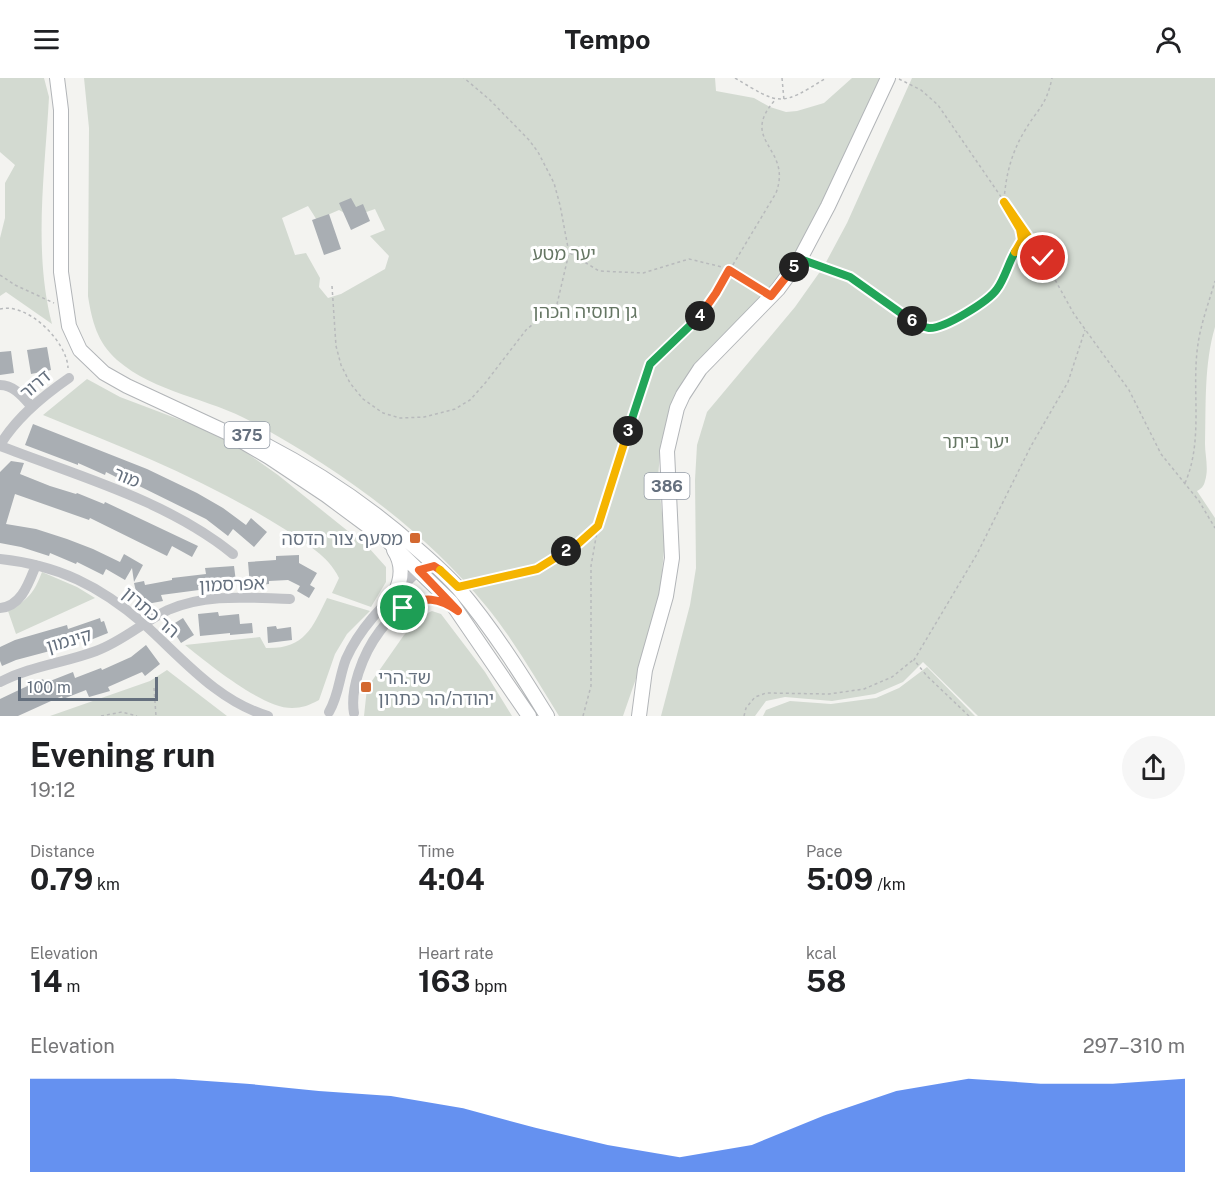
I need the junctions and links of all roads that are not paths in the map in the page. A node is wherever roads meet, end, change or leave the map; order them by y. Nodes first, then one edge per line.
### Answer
1 (57, 78) edge
2 (888, 78) edge
3 (66, 308) junction
4 (69, 378) road end
5 (0, 385) edge
6 (32, 407) junction
7 (0, 445) edge
8 (388, 541) junction
9 (234, 554) dead end
10 (0, 559) edge
11 (36, 565) junction
12 (437, 566) junction
13 (419, 570) junction
14 (394, 595) junction
15 (290, 599) dead end
16 (0, 608) edge
17 (458, 611) junction
18 (144, 624) junction
19 (0, 682) edge
20 (327, 714) edge
21 (639, 714) edge
22 (355, 715) edge
23 (268, 716) edge
24 (529, 716) edge
25 (547, 716) edge

1 - 3 main road, 375
2 - 21 main road, 386
3 - 8 main road, 375
3 - 12 main road, 375
4 - 6 street, דרור
5 - 6 street
6 - 7 street, דרור
7 - 9 street, מור
8 - 13 main road, 375
8 - 14 main road
10 - 11 street, הר כתרון
11 - 16 street
11 - 18 street, הר כתרון
12 - 13 street
12 - 25 main road, 375
13 - 14 street
13 - 17 main road, 375
14 - 20 street
15 - 18 street, אפרסמון
17 - 22 street
17 - 24 main road, 375
18 - 19 street, קינמון
18 - 23 street, הר כתרון
20 - 22 street

